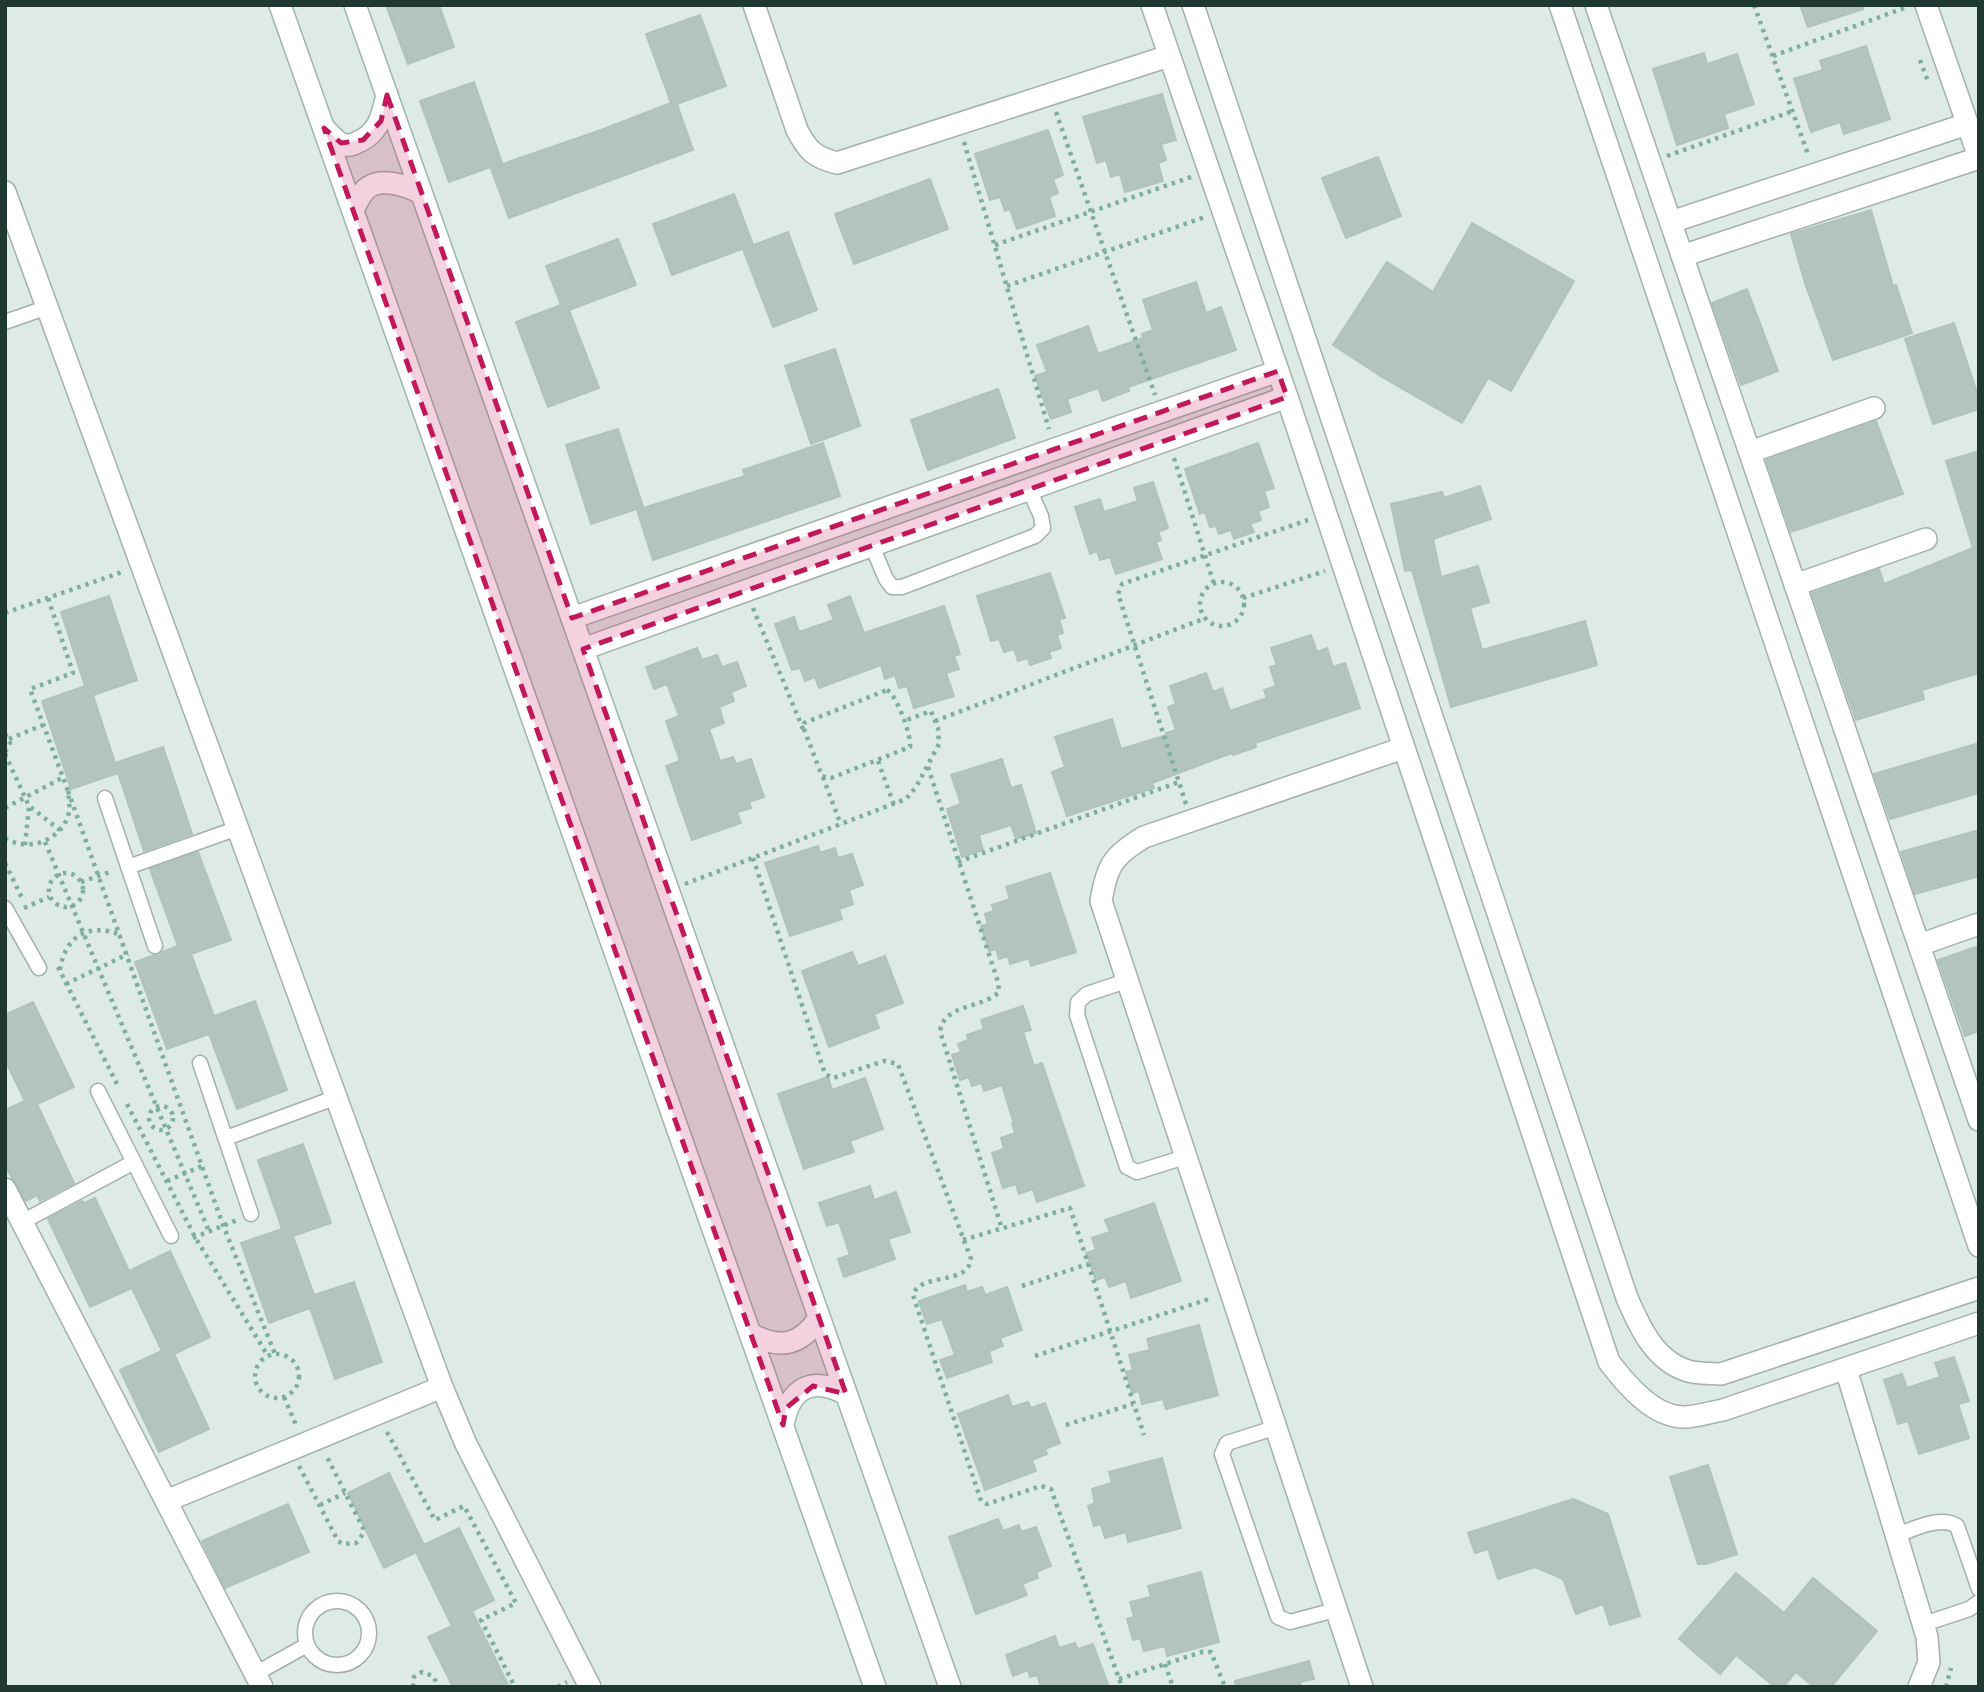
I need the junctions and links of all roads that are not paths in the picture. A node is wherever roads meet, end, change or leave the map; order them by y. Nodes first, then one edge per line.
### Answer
1 (281, 5) edge
2 (355, 5) edge
3 (754, 5) edge
4 (1153, 5) edge
5 (1193, 5) edge
6 (1560, 5) edge
7 (1596, 5) edge
8 (1912, 6) edge
9 (1169, 56) junction
10 (387, 95) junction
11 (1967, 124) junction
12 (324, 128) junction
13 (1979, 157) edge
14 (5, 191) edge
15 (421, 193) junction
16 (352, 209) junction
17 (1671, 222) junction
18 (1682, 256) junction
19 (48, 307) junction
20 (5, 322) edge
21 (1278, 371) junction
22 (1287, 397) junction
23 (1874, 408) dead end
24 (1750, 452) junction
25 (1029, 489) junction
26 (1769, 509) junction
27 (1734, 521) junction
28 (1926, 539) dead end
29 (872, 546) junction
30 (1795, 585) junction
31 (572, 618) junction
32 (583, 649) junction
33 (1403, 748) junction
34 (105, 798) dead end
35 (238, 828) junction
36 (128, 867) junction
37 (7, 911) edge
38 (1979, 924) edge
39 (1919, 945) junction
40 (155, 946) dead end
41 (39, 968) dead end
42 (1126, 981) junction
43 (201, 1063) dead end
44 (98, 1091) dead end
45 (337, 1097) junction
46 (1975, 1097) edge
47 (1979, 1120) edge
48 (226, 1138) junction
49 (1185, 1157) junction
50 (134, 1162) junction
51 (5, 1189) edge
52 (251, 1214) road end
53 (22, 1222) junction
54 (171, 1236) road end
55 (1979, 1246) edge
56 (1979, 1287) edge
57 (819, 1318) junction
58 (1979, 1323) edge
59 (751, 1334) junction
60 (1846, 1369) junction
61 (442, 1387) junction
62 (846, 1394) junction
63 (783, 1426) junction
64 (1274, 1428) junction
65 (166, 1501) junction
66 (1897, 1535) junction
67 (1979, 1589) edge
68 (1979, 1602) edge
69 (1335, 1610) junction
70 (1924, 1624) junction
71 (307, 1646) junction
72 (258, 1680) edge
73 (590, 1687) edge
74 (875, 1687) edge
75 (950, 1687) edge
76 (1362, 1687) edge
77 (1919, 1687) edge

1 - 12 street
2 - 10 street
3 - 9 street
4 - 9 street
5 - 56 street
6 - 27 street
7 - 17 street
8 - 11 street
9 - 21 street
10 - 12 street
10 - 15 street
11 - 13 street
11 - 17 street
12 - 16 street
13 - 18 street
14 - 19 street
15 - 16 street
15 - 31 street
16 - 59 street
17 - 18 street
18 - 24 street
19 - 20 lane
19 - 35 street
21 - 22 street
21 - 31 street
22 - 25 street
22 - 33 street
23 - 24 street
24 - 26 street
25 - 29 street
25 - 29 lane
26 - 27 street
26 - 30 street
27 - 55 street
28 - 30 street
29 - 32 street
30 - 39 street
31 - 32 street
32 - 57 street
33 - 42 street
33 - 60 street
34 - 36 lane
35 - 36 lane
35 - 45 street
36 - 40 lane
37 - 41 lane
38 - 39 street
39 - 46 street
42 - 49 street
42 - 49 lane
43 - 48 lane
44 - 50 lane
45 - 48 lane
45 - 61 street
46 - 47 street
48 - 52 lane
49 - 64 street
50 - 53 lane
50 - 54 lane
51 - 53 street
53 - 65 street
57 - 59 street
57 - 62 street
58 - 60 street
59 - 63 street
60 - 66 street
61 - 65 street
61 - 73 street
62 - 63 street
62 - 75 street
63 - 74 street
64 - 69 street
64 - 69 lane
65 - 72 street
66 - 67 lane
66 - 70 street
68 - 70 lane
69 - 76 street
70 - 77 street
71 - 71 lane
71 - 72 lane

